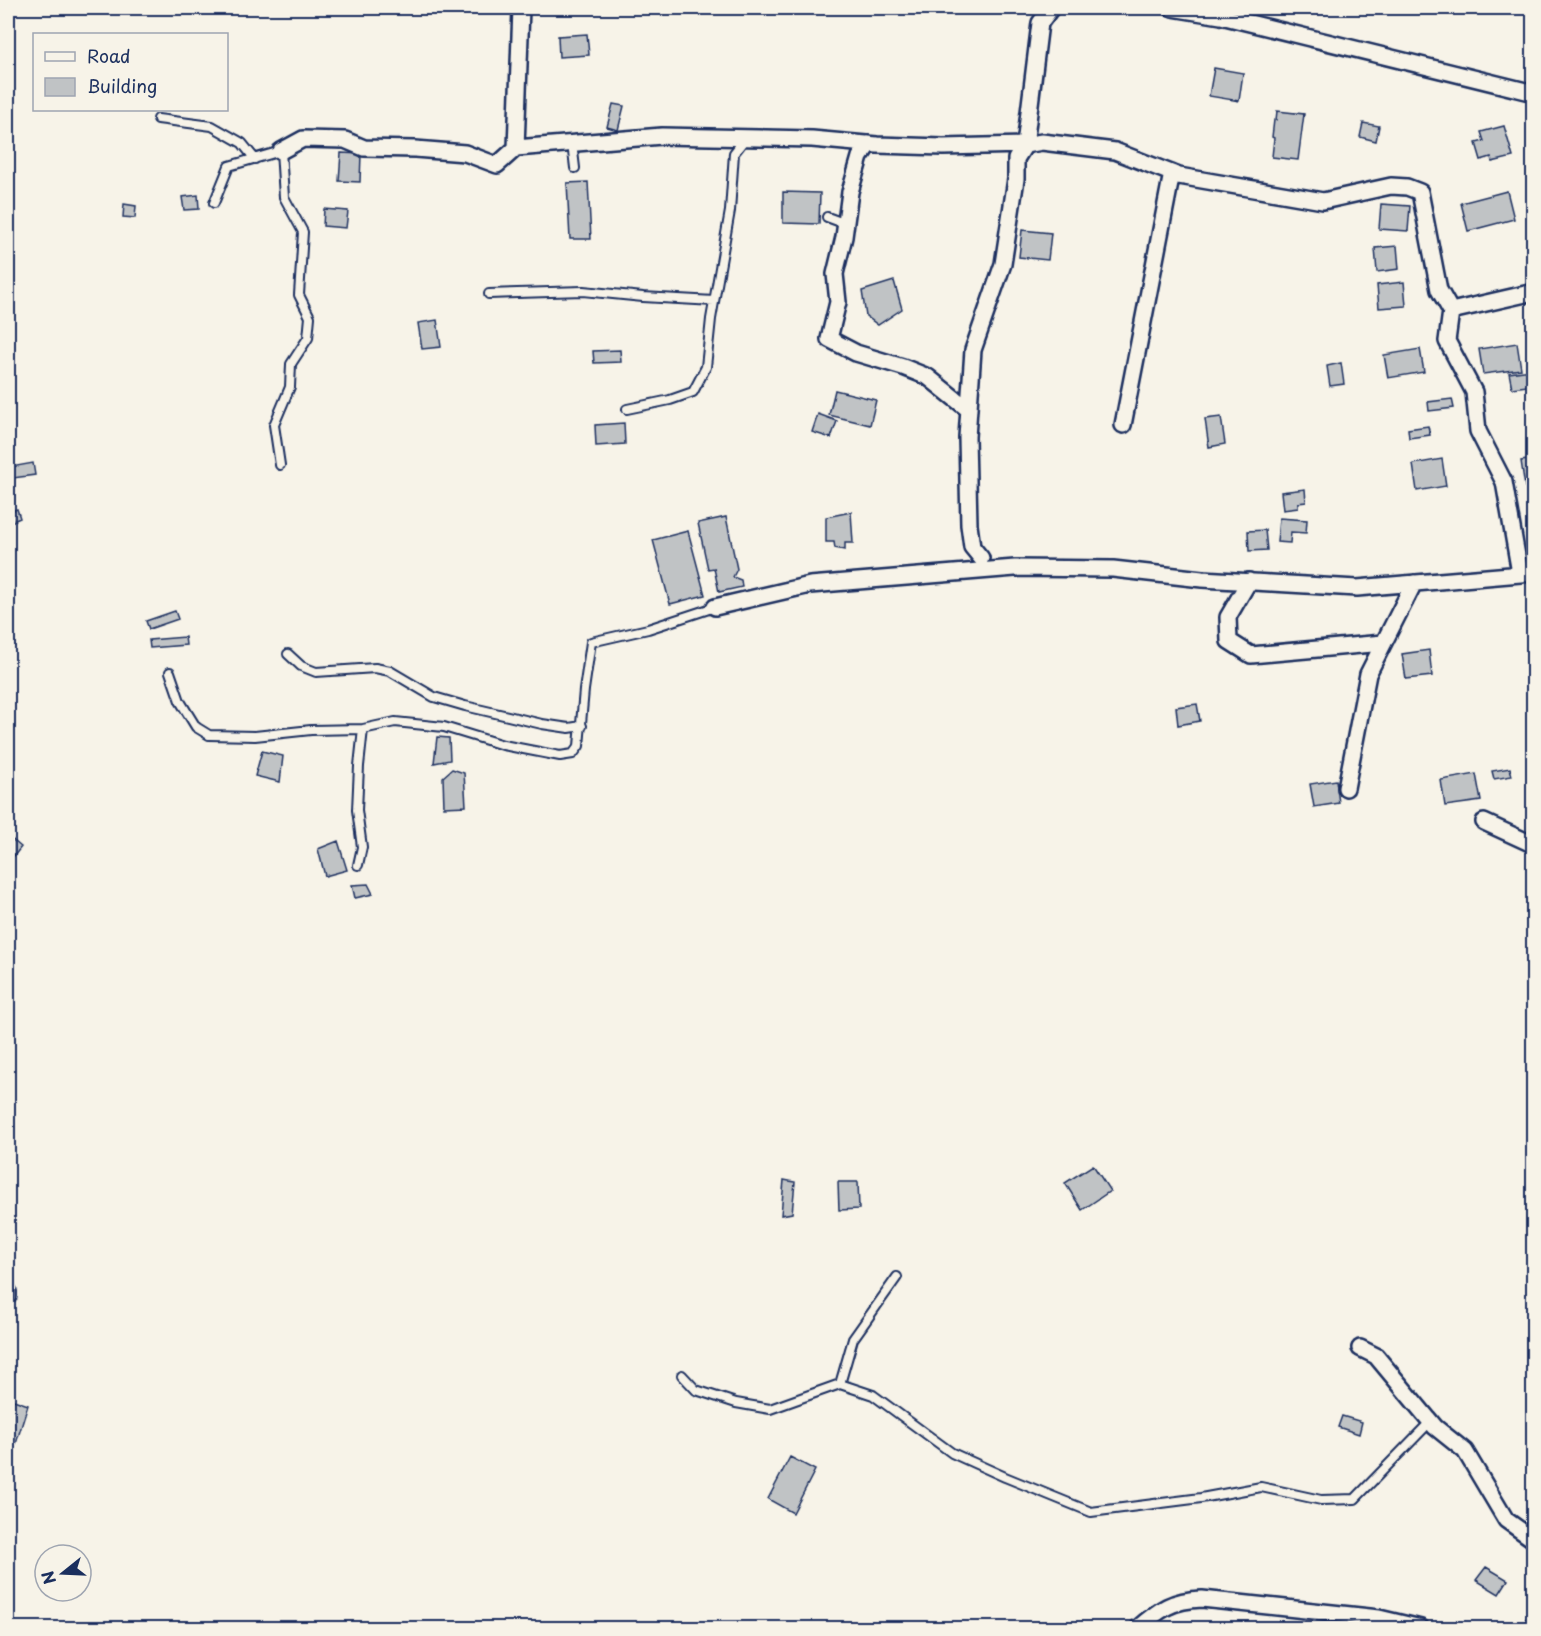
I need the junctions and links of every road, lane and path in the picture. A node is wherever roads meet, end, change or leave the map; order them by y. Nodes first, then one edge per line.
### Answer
1 (521, 8) edge
2 (1051, 8) edge
3 (1172, 8) edge
4 (1222, 12) edge
5 (1533, 93) edge
6 (158, 119) dead end
7 (746, 138) junction
8 (572, 143) junction
9 (869, 144) junction
10 (1025, 145) junction
11 (516, 148) junction
12 (281, 151) junction
13 (255, 159) junction
14 (575, 168) dead end
15 (1172, 173) junction
16 (214, 203) dead end
17 (827, 217) dead end
18 (846, 224) junction
19 (1533, 292) edge
20 (489, 294) dead end
21 (714, 301) junction
22 (1451, 311) junction
23 (627, 409) dead end
24 (969, 410) junction
25 (1123, 425) dead end
26 (280, 465) dead end
27 (981, 558) dead end
28 (1527, 573) edge
29 (1249, 581) junction
30 (1414, 583) junction
31 (715, 606) joint
32 (1383, 643) junction
33 (288, 654) dead end
34 (170, 672) dead end
35 (582, 726) junction
36 (363, 729) junction
37 (1346, 788) dead end
38 (1484, 822) dead end
39 (1533, 845) edge
40 (358, 865) dead end
41 (897, 1277) dead end
42 (8, 1291) edge
43 (8, 1296) edge
44 (1360, 1348) dead end
45 (682, 1375) dead end
46 (840, 1384) junction
47 (1430, 1422) junction
48 (1533, 1540) edge
49 (1138, 1629) edge
50 (1421, 1629) edge

1 - 11 street
2 - 10 street
3 - 4 street
4 - 5 street
6 - 13 lane
7 - 8 street
7 - 9 street
7 - 21 lane
8 - 11 street
8 - 14 lane
9 - 10 street
9 - 18 street
10 - 15 street
10 - 24 street
11 - 12 street
12 - 13 lane
12 - 26 lane
13 - 16 lane
15 - 22 street
15 - 25 street
17 - 18 lane
18 - 24 street
19 - 22 street
20 - 21 lane
21 - 23 lane
22 - 28 street
24 - 27 street
28 - 30 street
29 - 30 street
29 - 31 street
29 - 32 street
30 - 32 street
31 - 35 lane
32 - 37 street
33 - 35 lane
34 - 36 lane
35 - 36 lane
36 - 40 lane
38 - 39 street
41 - 46 lane
42 - 43 street
44 - 47 street
45 - 46 lane
46 - 47 lane
47 - 48 street
49 - 50 street

